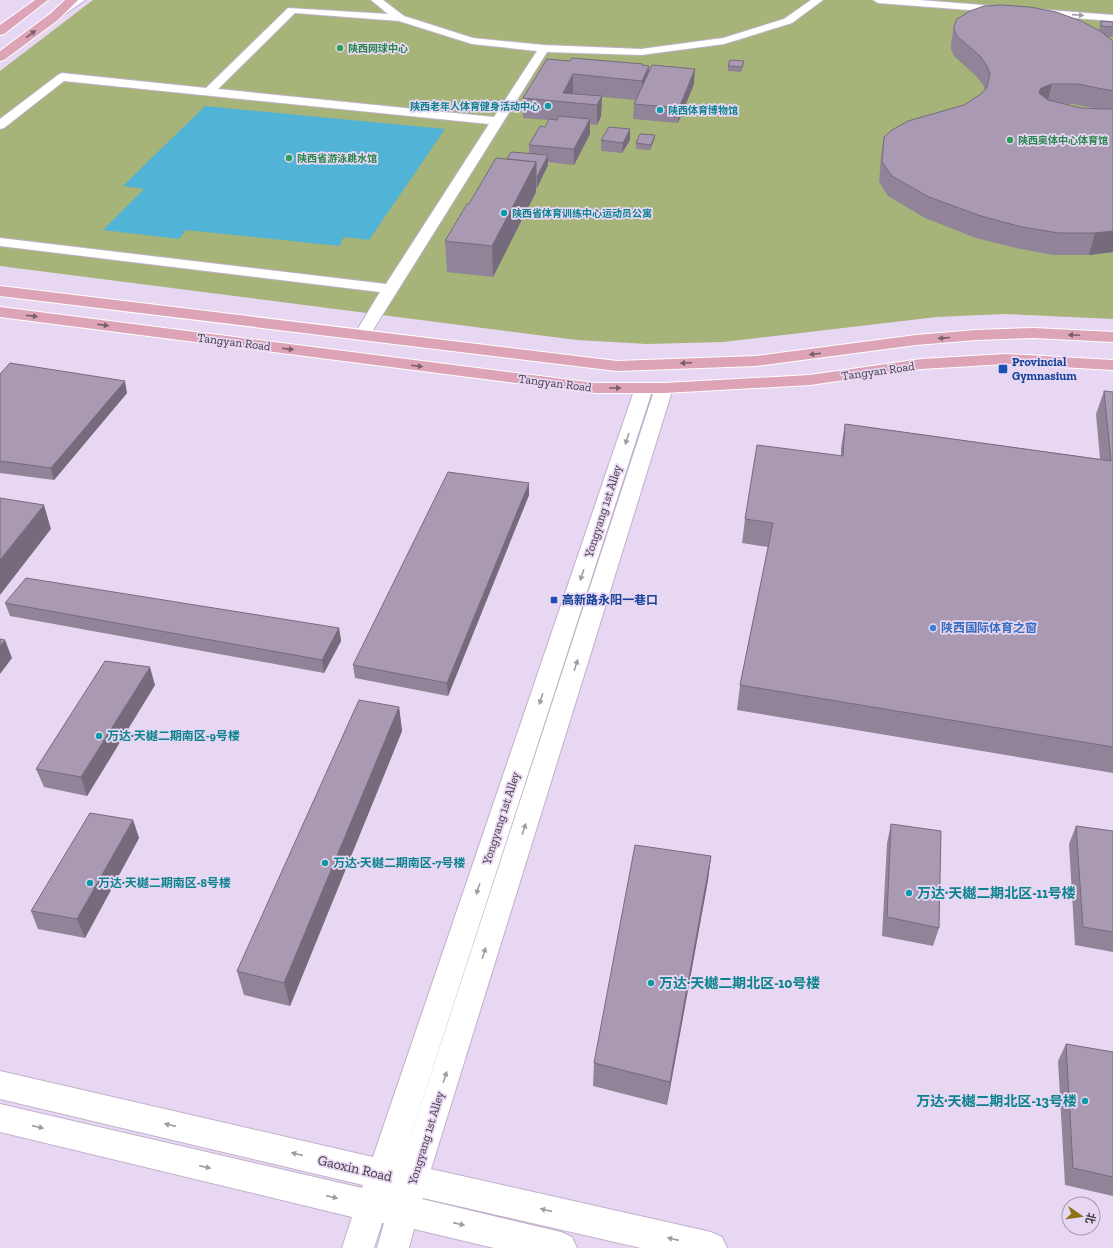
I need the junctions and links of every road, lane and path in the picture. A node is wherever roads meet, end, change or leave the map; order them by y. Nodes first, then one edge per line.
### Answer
1 (25, 0) edge
2 (72, 0) edge
3 (80, 0) edge
4 (376, 0) edge
5 (818, 0) edge
6 (878, 0) edge
7 (41, 1) edge
8 (900, 1) edge
9 (57, 2) edge
10 (0, 17) edge
11 (54, 17) junction
12 (400, 18) junction
13 (1113, 18) edge
14 (0, 31) edge
15 (0, 44) edge
16 (544, 48) junction
17 (0, 57) edge
18 (209, 92) junction
19 (497, 121) junction
20 (0, 125) edge
21 (0, 242) edge
22 (390, 289) junction
23 (0, 291) edge
24 (0, 312) edge
25 (362, 335) junction
26 (1113, 337) edge
27 (1113, 365) edge
28 (654, 388) junction
29 (0, 1086) edge
30 (0, 1118) edge
31 (398, 1177) junction
32 (372, 1206) junction
33 (405, 1211) junction
34 (358, 1248) edge
35 (393, 1248) edge
36 (561, 1248) edge
37 (711, 1248) edge

1 - 10 main road
2 - 11 main road
3 - 11 street
4 - 12 street
5 - 16 street
6 - 8 street
7 - 14 main road
8 -> 13 street
9 - 15 main road
17 -> 11 main road
12 - 16 street
12 - 18 street
16 - 19 street
18 - 19 street
18 - 20 street
19 - 22 street
21 - 22 street
22 - 25 street
23 - 25 main road, Tangyan Road
24 -> 28 main road, Tangyan Road
26 -> 25 main road, Tangyan Road
27 - 28 main road, Tangyan Road
28 - 31 street, Yongyang 1st Alley
31 -> 29 street, Gaoxin Road
30 -> 32 street
31 - 32 street, Yongyang 1st Alley
31 - 33 street, Yongyang 1st Alley
37 -> 31 street, Gaoxin Road
32 - 33 street
32 - 34 street, Yongyang 1st Alley
33 - 35 street, Yongyang 1st Alley
33 -> 36 street

